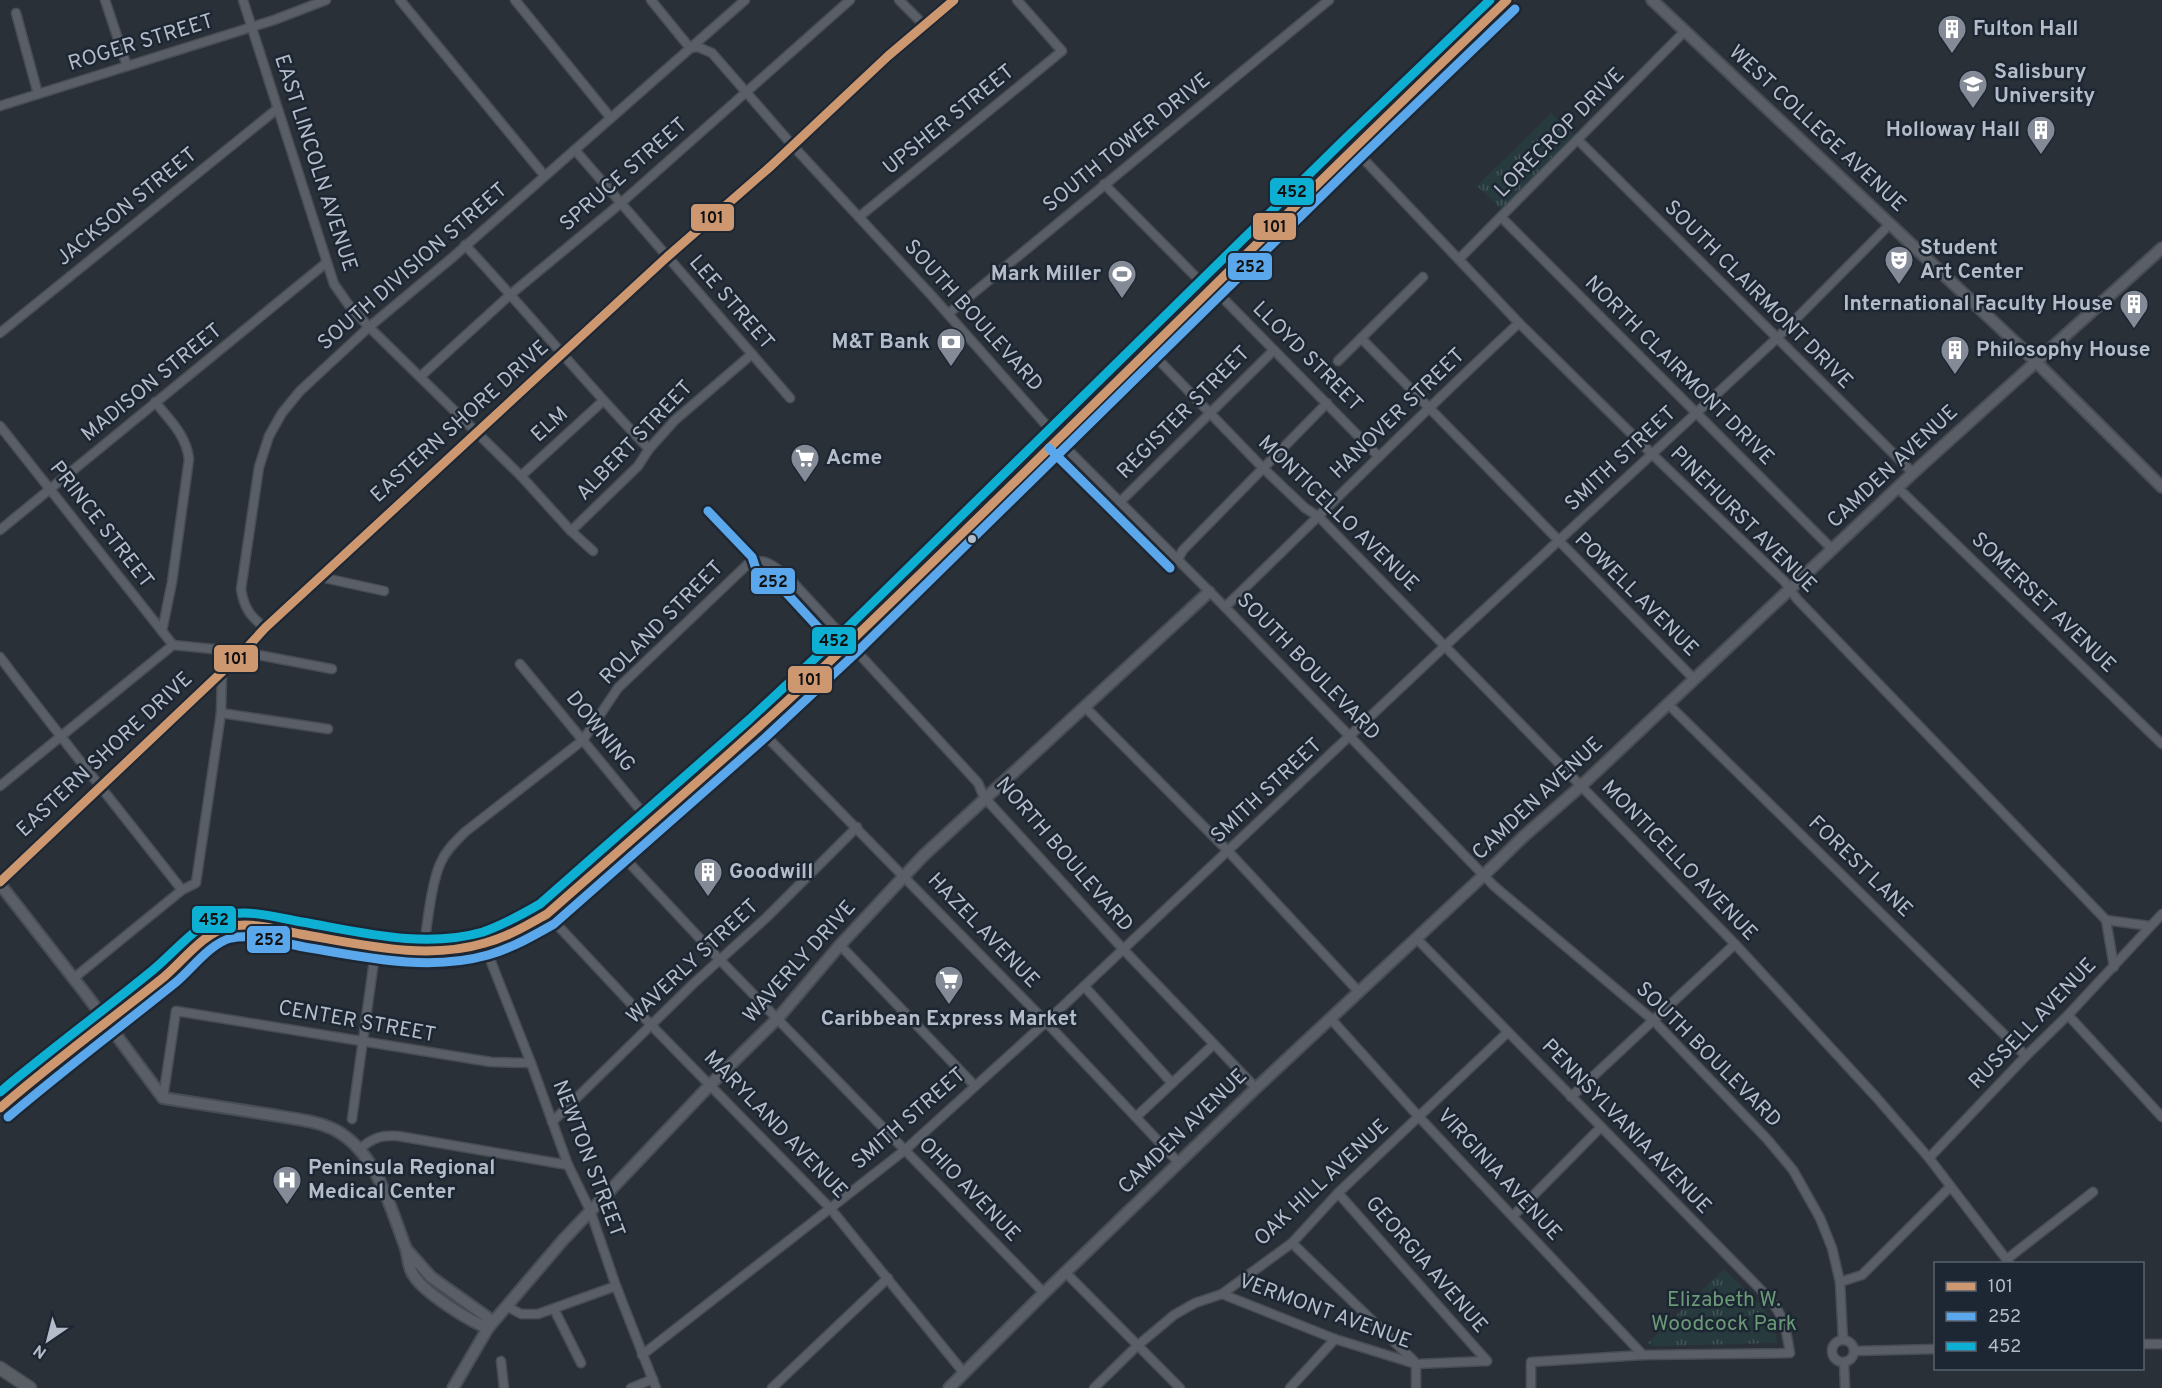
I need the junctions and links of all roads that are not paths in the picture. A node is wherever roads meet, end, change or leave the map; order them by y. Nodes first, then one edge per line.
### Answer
1 (105, 0) edge
2 (243, 0) edge
3 (326, 0) edge
4 (400, 0) edge
5 (515, 0) edge
6 (651, 0) edge
7 (745, 0) edge
8 (850, 0) edge
9 (899, 0) edge
10 (954, 0) edge
11 (1017, 0) edge
12 (1329, 0) edge
13 (1507, 0) edge
14 (1652, 0) edge
15 (16, 13) dead end
16 (925, 26) junction
17 (252, 27) junction
18 (1685, 31) junction
19 (690, 48) junction
20 (127, 66) junction
21 (747, 90) junction
22 (38, 94) junction
23 (0, 106) edge
24 (277, 109) junction
25 (610, 117) junction
26 (1578, 140) junction
27 (793, 146) junction
28 (1353, 148) junction
29 (575, 150) junction
30 (544, 175) junction
31 (1104, 184) junction
32 (621, 203) junction
33 (859, 217) junction
34 (1501, 217) junction
35 (1890, 224) junction
36 (465, 245) junction
37 (2162, 248) edge
38 (667, 257) junction
39 (1459, 259) junction
40 (326, 263) junction
41 (1423, 277) dead end
42 (1212, 287) junction
43 (512, 294) junction
44 (948, 314) junction
45 (1519, 323) junction
46 (369, 327) junction
47 (0, 333) edge
48 (1361, 338) junction
49 (1776, 339) junction
50 (1148, 349) junction
51 (1274, 350) junction
52 (563, 354) junction
53 (752, 354) junction
54 (1338, 361) dead end
55 (2036, 362) junction
56 (421, 376) junction
57 (790, 398) dead end
58 (603, 401) junction
59 (155, 402) junction
60 (1327, 403) junction
61 (1429, 406) junction
62 (1211, 413) junction
63 (1696, 415) junction
64 (0, 426) edge
65 (476, 432) junction
66 (1057, 439) junction
67 (649, 449) junction
68 (1652, 454) junction
69 (1379, 457) junction
70 (1262, 467) junction
71 (1913, 473) junction
72 (521, 476) junction
73 (2162, 487) edge
74 (1898, 488) junction
75 (50, 490) junction
76 (1120, 502) junction
77 (1319, 517) junction
78 (0, 530) edge
79 (571, 531) junction
80 (1558, 542) junction
81 (1832, 549) junction
82 (593, 551) dead end
83 (1178, 559) junction
84 (320, 577) junction
85 (1790, 589) junction
86 (384, 591) dead end
87 (1209, 592) junction
88 (1225, 607) junction
89 (265, 628) junction
90 (162, 631) junction
91 (849, 643) junction
92 (173, 645) junction
93 (1445, 646) junction
94 (243, 652) junction
95 (0, 657) edge
96 (520, 664) dead end
97 (332, 669) dead end
98 (222, 671) junction
99 (1694, 679) junction
100 (1668, 704) junction
101 (1085, 707) junction
102 (221, 713) junction
103 (758, 728) junction
104 (328, 729) dead end
105 (60, 737) junction
106 (1350, 737) junction
107 (584, 740) junction
108 (2162, 744) edge
109 (100, 785) junction
110 (0, 786) edge
111 (1581, 786) junction
112 (984, 797) junction
113 (651, 824) junction
114 (857, 827) junction
115 (1228, 851) junction
116 (619, 852) junction
117 (1484, 875) junction
118 (904, 877) junction
119 (0, 883) edge
120 (182, 890) junction
121 (547, 914) junction
122 (2162, 914) edge
123 (2106, 920) junction
124 (2150, 926) junction
125 (1416, 938) junction
126 (484, 944) junction
127 (1735, 944) junction
128 (840, 945) junction
129 (376, 946) junction
130 (1123, 950) junction
131 (423, 952) junction
132 (720, 960) junction
133 (2114, 967) junction
134 (74, 978) junction
135 (1084, 986) junction
136 (1359, 992) junction
137 (2068, 1015) junction
138 (778, 1018) junction
139 (1331, 1019) junction
140 (106, 1021) junction
141 (1654, 1021) junction
142 (1046, 1022) junction
143 (651, 1025) junction
144 (1508, 1032) junction
145 (364, 1040) junction
146 (1214, 1044) junction
147 (2026, 1056) junction
148 (531, 1064) junction
149 (1172, 1083) junction
150 (711, 1084) junction
151 (975, 1086) junction
152 (1256, 1088) junction
153 (1571, 1097) junction
154 (163, 1098) junction
155 (0, 1108) edge
156 (1419, 1116) junction
157 (1136, 1117) junction
158 (2162, 1117) edge
159 (352, 1119) dead end
160 (552, 1122) junction
161 (1601, 1127) junction
162 (360, 1149) junction
163 (905, 1150) junction
164 (1929, 1158) junction
165 (1179, 1163) junction
166 (568, 1165) junction
167 (1950, 1187) junction
168 (2093, 1192) dead end
169 (1338, 1193) junction
170 (830, 1208) junction
171 (590, 1210) junction
172 (1513, 1216) junction
173 (1292, 1243) junction
174 (2008, 1261) edge
175 (1066, 1273) junction
176 (888, 1278) junction
177 (1840, 1282) junction
178 (616, 1286) junction
179 (1044, 1293) junction
180 (1222, 1294) junction
181 (506, 1306) junction
182 (554, 1309) junction
183 (488, 1328) junction
184 (1335, 1339) junction
185 (1843, 1340) junction
186 (2144, 1344) edge
187 (2162, 1344) edge
188 (1137, 1346) junction
189 (1934, 1349) edge
190 (1854, 1352) junction
191 (642, 1354) junction
192 (1643, 1355) junction
193 (501, 1361) dead end
194 (1487, 1361) joint
195 (1844, 1362) junction
196 (581, 1364) dead end
197 (1416, 1364) junction
198 (0, 1368) edge
199 (964, 1373) junction
200 (655, 1384) edge
201 (30, 1388) edge
202 (453, 1388) edge
203 (504, 1388) edge
204 (631, 1388) edge
205 (772, 1388) edge
206 (949, 1388) edge
207 (1094, 1388) edge
208 (1180, 1388) edge
209 (1290, 1388) edge
210 (1416, 1388) edge
211 (1531, 1388) edge
212 (1845, 1388) edge

1 - 20 street
2 - 17 street, EAST LINCOLN AVENUE
3 - 17 street, ROGER STREET
4 - 30 street
5 - 25 street
6 - 19 street
7 - 19 street, SOUTH DIVISION STREET
8 - 21 street, SPRUCE STREET
9 - 16 street
10 - 16 street, EASTERN SHORE DRIVE
11 - 33 street, UPSHER STREET
12 - 31 street, SOUTH TOWER DRIVE
13 - 28 main road
14 - 18 street, WEST COLLEGE AVENUE
15 - 22 street
16 - 27 street, EASTERN SHORE DRIVE
17 - 20 street, ROGER STREET
17 - 24 street, EAST LINCOLN AVENUE
18 - 26 street, LORECROP DRIVE
18 - 35 street, WEST COLLEGE AVENUE
19 - 21 street, SOUTH BOULEVARD
19 - 25 street, SOUTH DIVISION STREET
20 - 22 street, ROGER STREET
21 - 27 street, SOUTH BOULEVARD
21 - 32 street, SPRUCE STREET
22 - 23 street, ROGER STREET
24 - 40 street, EAST LINCOLN AVENUE
24 - 47 street, JACKSON STREET
25 - 29 street, SOUTH DIVISION STREET
26 - 34 street, LORECROP DRIVE
26 - 49 street, SOUTH CLAIRMONT DRIVE
27 - 33 street, SOUTH BOULEVARD
27 - 38 street, EASTERN SHORE DRIVE
28 - 39 street, PINEHURST AVENUE
28 - 42 main road
29 - 30 street, SOUTH DIVISION STREET
29 - 32 street, LEE STREET
30 - 36 street, SOUTH DIVISION STREET
31 - 42 street, LLOYD STREET
31 - 44 street, SOUTH TOWER DRIVE
32 - 38 street, LEE STREET
32 - 43 street, SPRUCE STREET
33 - 44 street, SOUTH BOULEVARD
34 - 39 street, LORECROP DRIVE
34 - 63 street, NORTH CLAIRMONT DRIVE
35 - 49 street, SMITH STREET
35 - 55 street, WEST COLLEGE AVENUE
36 - 43 street
36 - 46 street, SOUTH DIVISION STREET
37 - 55 street, CAMDEN AVENUE
38 - 52 street, EASTERN SHORE DRIVE
38 - 53 street, LEE STREET
39 - 45 street, PINEHURST AVENUE
40 - 46 street, EAST LINCOLN AVENUE
40 - 59 street, MADISON STREET
41 - 48 street
42 - 50 main road
42 - 51 street, LLOYD STREET
43 - 52 street
43 - 56 street, SPRUCE STREET
44 - 66 street, SOUTH BOULEVARD
45 - 61 street, HANOVER STREET
45 - 68 street, PINEHURST AVENUE
46 - 56 street, EAST LINCOLN AVENUE
46 - 89 street, SOUTH DIVISION STREET
48 - 54 street
48 - 61 street, POWELL AVENUE
49 - 63 street, SMITH STREET
49 - 71 street, SOUTH CLAIRMONT DRIVE
50 - 62 street, MONTICELLO AVENUE
50 - 66 main road
51 - 60 street, LLOYD STREET
51 - 62 street, REGISTER STREET
52 - 58 street
52 - 65 street, EASTERN SHORE DRIVE
53 - 57 street, LEE STREET
53 - 67 street, ALBERT STREET
55 - 71 street, CAMDEN AVENUE
55 - 73 street, WEST COLLEGE AVENUE
56 - 65 street, EAST LINCOLN AVENUE
58 - 67 street
58 - 72 street, ELM
59 - 75 street, MADISON STREET
59 - 90 street
60 - 69 street, LLOYD STREET
60 - 70 street
61 - 69 street, HANOVER STREET
61 - 80 street, POWELL AVENUE
62 - 70 street, MONTICELLO AVENUE
62 - 76 street, REGISTER STREET
63 - 68 street, SMITH STREET
63 - 81 street, NORTH CLAIRMONT DRIVE
64 - 75 street, PRINCE STREET
65 - 72 street, EAST LINCOLN AVENUE
65 - 84 street, EASTERN SHORE DRIVE
66 - 76 street, SOUTH BOULEVARD
66 - 91 main road
67 - 79 street, ALBERT STREET
68 - 80 street, SMITH STREET
68 - 85 street, PINEHURST AVENUE
69 - 77 street, HANOVER STREET
70 - 77 street, MONTICELLO AVENUE
70 - 83 street
71 - 74 street, CAMDEN AVENUE
72 - 79 street, EAST LINCOLN AVENUE
74 - 81 street, CAMDEN AVENUE
74 - 108 street, SOMERSET AVENUE
75 - 78 street, MADISON STREET
75 - 90 street, PRINCE STREET
76 - 83 street, SOUTH BOULEVARD
77 - 88 street, HANOVER STREET
77 - 93 street, MONTICELLO AVENUE
79 - 82 street, EAST LINCOLN AVENUE
80 - 93 street, SMITH STREET
80 - 99 street, POWELL AVENUE
81 - 85 street, CAMDEN AVENUE
83 - 87 street, SOUTH BOULEVARD
84 - 86 street
84 - 89 street, EASTERN SHORE DRIVE
85 - 99 street, CAMDEN AVENUE
85 - 123 street, PINEHURST AVENUE
87 - 88 street, SOUTH BOULEVARD
87 - 101 street, WAVERLY DRIVE
88 - 106 street, SOUTH BOULEVARD
89 - 94 street, EASTERN SHORE DRIVE
90 - 92 street, PRINCE STREET
91 - 103 main road
91 - 107 street, ROLAND STREET
91 - 112 street, NORTH BOULEVARD
92 - 94 street
92 - 105 street
93 - 106 street, SMITH STREET
93 - 111 street, MONTICELLO AVENUE
94 - 97 street
94 - 98 street, EASTERN SHORE DRIVE
95 - 105 street
96 - 107 street, DOWNING
98 - 102 street
98 - 109 street, EASTERN SHORE DRIVE
99 - 100 street, CAMDEN AVENUE
100 - 111 street, CAMDEN AVENUE
100 - 147 street, FOREST LANE
101 - 112 street, WAVERLY DRIVE
101 - 115 street
102 - 104 street
102 - 120 street
103 - 113 main road
103 - 114 street, HAZEL AVENUE
105 - 109 street
105 - 110 street
106 - 115 street, SMITH STREET
106 - 117 street, SOUTH BOULEVARD
107 - 113 street, DOWNING
107 - 131 street, ROLAND STREET
109 - 119 street, EASTERN SHORE DRIVE
109 - 120 street
111 - 117 street, CAMDEN AVENUE
111 - 127 street, MONTICELLO AVENUE
112 - 118 street, WAVERLY DRIVE
112 - 130 street, NORTH BOULEVARD
113 - 116 main road
114 - 118 street, HAZEL AVENUE
114 - 132 street, WAVERLY STREET
115 - 130 street, SMITH STREET
115 - 136 street
116 - 121 main road
116 - 132 street, OHIO AVENUE
117 - 125 street, CAMDEN AVENUE
117 - 141 street, SOUTH BOULEVARD
118 - 128 street, WAVERLY DRIVE
118 - 142 street, HAZEL AVENUE
119 - 134 street
120 - 134 street
121 - 126 main road
121 - 143 street, MARYLAND AVENUE
122 - 124 street, RUSSELL AVENUE
123 - 124 street
123 - 133 street
124 - 133 street, RUSSELL AVENUE
125 - 136 street, CAMDEN AVENUE
125 - 144 street, PENNSYLVANIA AVENUE
126 - 131 main road
126 - 148 street, NEWTON STREET
127 - 141 street
127 - 164 street, MONTICELLO AVENUE
128 - 138 street, WAVERLY DRIVE
128 - 151 street
129 - 131 main road
129 - 140 main road
129 - 145 street
130 - 135 street, SMITH STREET
130 - 146 street, NORTH BOULEVARD
132 - 138 street, OHIO AVENUE
132 - 143 street, WAVERLY STREET
133 - 137 street, RUSSELL AVENUE
134 - 140 street
135 - 142 street, SMITH STREET
135 - 149 street
136 - 139 street, CAMDEN AVENUE
137 - 147 street, RUSSELL AVENUE
137 - 158 street
138 - 150 street, WAVERLY DRIVE
138 - 163 street, OHIO AVENUE
139 - 152 street, CAMDEN AVENUE
139 - 156 street, VIRGINIA AVENUE
140 - 154 street
140 - 155 main road
141 - 153 street
141 - 177 street, SOUTH BOULEVARD
142 - 151 street, SMITH STREET
142 - 157 street, HAZEL AVENUE
143 - 150 street, MARYLAND AVENUE
143 - 160 street, WAVERLY STREET
144 - 153 street, PENNSYLVANIA AVENUE
144 - 156 street, OAK HILL AVENUE
145 - 148 street, CENTER STREET
145 - 154 street, CENTER STREET
145 - 159 street
146 - 149 street
146 - 152 street, NORTH BOULEVARD
147 - 164 street, RUSSELL AVENUE
148 - 160 street, NEWTON STREET
149 - 157 street
150 - 170 street, MARYLAND AVENUE
150 - 171 street, WAVERLY DRIVE
151 - 163 street, SMITH STREET
152 - 165 street, CAMDEN AVENUE
153 - 161 street, PENNSYLVANIA AVENUE
154 - 162 street
156 - 169 street, OAK HILL AVENUE
156 - 172 street, VIRGINIA AVENUE
157 - 165 street, HAZEL AVENUE
160 - 166 street, NEWTON STREET
161 - 172 street
161 - 192 street, PENNSYLVANIA AVENUE
162 - 166 street
162 - 183 street
163 - 170 street, SMITH STREET
163 - 179 street, OHIO AVENUE
164 - 167 street, MONTICELLO AVENUE
165 - 175 street, CAMDEN AVENUE
166 - 171 street, NEWTON STREET
167 - 174 street, MONTICELLO AVENUE
167 - 177 street
168 - 174 street
169 - 173 street, OAK HILL AVENUE
169 - 194 street, GEORGIA AVENUE
170 - 176 street, MARYLAND AVENUE
170 - 191 street, SMITH STREET
171 - 178 street, NEWTON STREET
171 - 181 street, WAVERLY DRIVE
172 - 192 street, VIRGINIA AVENUE
173 - 180 street, OAK HILL AVENUE
173 - 197 street
175 - 179 street, CAMDEN AVENUE
175 - 188 street
176 - 199 street, MARYLAND AVENUE
176 - 205 street
177 - 185 street, SOUTH BOULEVARD
178 - 182 street
178 - 191 street, NEWTON STREET
179 - 199 street, CAMDEN AVENUE
180 - 184 street, VERMONT AVENUE
180 - 188 street, OAK HILL AVENUE
181 - 182 street
181 - 183 street, WAVERLY DRIVE
182 - 196 street
183 - 202 street, WAVERLY DRIVE
184 - 197 street, VERMONT AVENUE
184 - 209 street
185 - 190 street
185 - 195 street
186 - 187 street
188 - 207 street, OAK HILL AVENUE
188 - 208 street
189 - 190 street
190 - 195 street
191 - 200 street, NEWTON STREET
192 - 211 street
193 - 203 street
194 - 197 street, VERMONT AVENUE
195 - 212 street
197 - 210 street
198 - 201 main road
199 - 206 street, CAMDEN AVENUE
200 - 204 street

